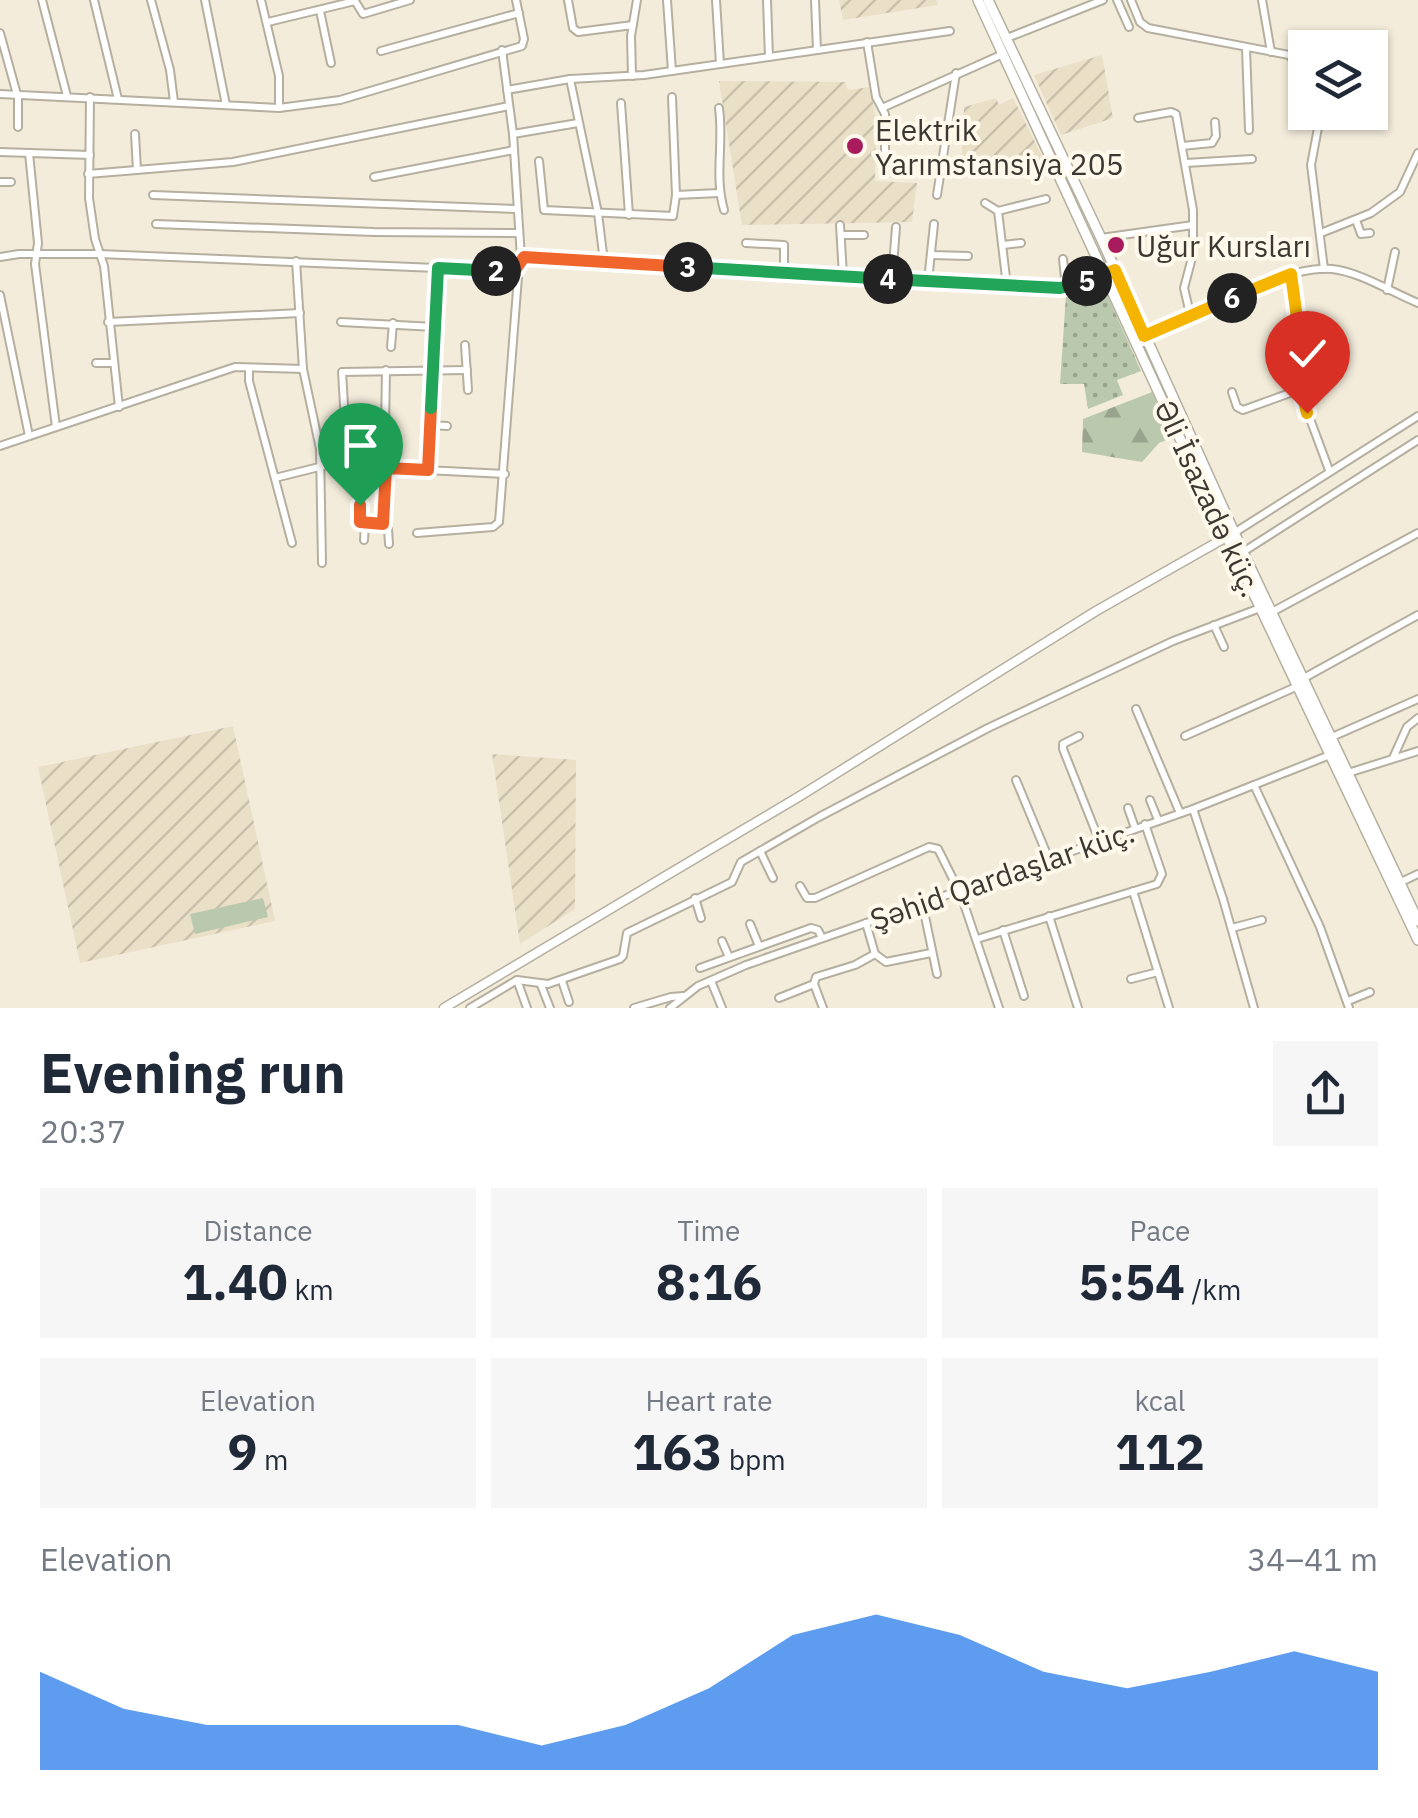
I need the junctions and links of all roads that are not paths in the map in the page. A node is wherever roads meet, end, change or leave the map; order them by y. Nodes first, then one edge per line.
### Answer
1 (42, 0) edge
2 (94, 0) edge
3 (151, 0) edge
4 (205, 0) edge
5 (261, 0) edge
6 (307, 0) edge
7 (355, 0) edge
8 (410, 0) edge
9 (516, 0) edge
10 (568, 0) edge
11 (636, 0) edge
12 (667, 0) edge
13 (716, 0) edge
14 (767, 0) edge
15 (815, 0) edge
16 (978, 0) edge
17 (988, 0) edge
18 (1103, 0) edge
19 (1117, 0) edge
20 (1131, 0) edge
21 (1262, 0) edge
22 (320, 10) junction
23 (310, 13) junction
24 (519, 13) junction
25 (268, 22) junction
26 (634, 24) junction
27 (1128, 27) dead end
28 (950, 31) dead end
29 (0, 34) edge
30 (1003, 40) junction
31 (868, 42) junction
32 (1246, 48) junction
33 (502, 50) junction
34 (817, 50) junction
35 (381, 51) dead end
36 (1008, 52) junction
37 (1270, 52) junction
38 (1288, 55) edge
39 (769, 57) junction
40 (332, 63) dead end
41 (720, 64) junction
42 (672, 71) junction
43 (956, 73) junction
44 (632, 76) junction
45 (570, 79) junction
46 (508, 90) junction
47 (0, 94) edge
48 (17, 94) junction
49 (66, 96) junction
50 (672, 96) dead end
51 (90, 97) junction
52 (118, 99) junction
53 (174, 102) junction
54 (621, 103) dead end
55 (226, 105) junction
56 (509, 106) junction
57 (279, 108) junction
58 (719, 108) dead end
59 (882, 108) junction
60 (1138, 118) dead end
61 (1215, 122) dead end
62 (578, 123) junction
63 (18, 127) dead end
64 (1249, 130) dead end
65 (1317, 130) edge
66 (135, 134) dead end
67 (513, 134) junction
68 (1182, 146) junction
69 (514, 150) junction
70 (0, 152) edge
71 (29, 153) junction
72 (1418, 153) edge
73 (90, 155) junction
74 (1252, 159) dead end
75 (539, 161) dead end
76 (1186, 163) junction
77 (886, 166) dead end
78 (137, 170) junction
79 (88, 174) junction
80 (374, 177) dead end
81 (0, 182) edge
82 (11, 182) dead end
83 (719, 193) junction
84 (937, 194) dead end
85 (676, 195) junction
86 (153, 196) dead end
87 (1046, 200) dead end
88 (985, 202) dead end
89 (518, 209) junction
90 (724, 210) dead end
91 (998, 211) junction
92 (598, 213) junction
93 (629, 214) junction
94 (1356, 220) junction
95 (156, 224) dead end
96 (934, 224) dead end
97 (840, 225) dead end
98 (1193, 225) junction
99 (896, 227) dead end
100 (518, 233) junction
101 (1320, 234) junction
102 (1370, 234) dead end
103 (841, 235) junction
104 (864, 235) dead end
105 (1101, 238) junction
106 (746, 243) dead end
107 (1020, 243) dead end
108 (1003, 245) junction
109 (1395, 252) dead end
110 (37, 254) junction
111 (99, 254) junction
112 (931, 255) junction
113 (968, 256) dead end
114 (0, 257) edge
115 (521, 258) junction
116 (1064, 258) dead end
117 (296, 261) junction
118 (604, 262) junction
119 (438, 268) junction
120 (1324, 268) junction
121 (515, 270) junction
122 (784, 272) junction
123 (1111, 272) junction
124 (1291, 274) junction
125 (843, 276) junction
126 (892, 279) junction
127 (928, 281) junction
128 (1007, 286) junction
129 (1066, 288) junction
130 (1386, 290) junction
131 (0, 295) edge
132 (1418, 303) edge
133 (300, 313) junction
134 (1191, 318) junction
135 (108, 322) junction
136 (341, 322) dead end
137 (393, 323) junction
138 (435, 327) junction
139 (1144, 336) junction
140 (1328, 338) dead end
141 (1300, 340) junction
142 (465, 345) dead end
143 (391, 347) dead end
144 (1325, 360) dead end
145 (1300, 362) junction
146 (96, 363) dead end
147 (112, 363) junction
148 (249, 368) junction
149 (303, 369) junction
150 (386, 370) junction
151 (433, 370) junction
152 (468, 370) junction
153 (1301, 389) junction
154 (468, 390) dead end
155 (1232, 392) dead end
156 (119, 407) junction
157 (1418, 416) edge
158 (430, 425) junction
159 (447, 426) dead end
160 (56, 427) junction
161 (385, 428) dead end
162 (29, 436) junction
163 (346, 438) dead end
164 (1418, 440) edge
165 (0, 446) edge
166 (321, 466) junction
167 (386, 468) junction
168 (428, 470) junction
169 (1330, 470) junction
170 (505, 474) junction
171 (275, 478) junction
172 (360, 505) dead end
173 (364, 524) junction
174 (383, 524) junction
175 (1418, 532) edge
176 (417, 533) dead end
177 (1230, 535) junction
178 (364, 540) dead end
179 (292, 542) dead end
180 (388, 544) dead end
181 (1239, 554) junction
182 (322, 563) dead end
183 (1260, 608) junction
184 (1272, 612) junction
185 (1418, 615) edge
186 (1214, 625) junction
187 (1224, 648) dead end
188 (1302, 682) junction
189 (1418, 699) edge
190 (1136, 709) dead end
191 (1418, 718) edge
192 (1079, 736) dead end
193 (1185, 736) dead end
194 (1328, 738) junction
195 (1418, 751) edge
196 (1334, 753) junction
197 (1393, 758) junction
198 (1348, 773) junction
199 (1016, 780) dead end
200 (1254, 786) junction
201 (1150, 800) dead end
202 (1128, 808) dead end
203 (1193, 809) junction
204 (1180, 813) junction
205 (1158, 820) junction
206 (1145, 824) junction
207 (1135, 828) junction
208 (1098, 840) junction
209 (760, 851) junction
210 (1048, 857) junction
211 (1418, 874) edge
212 (772, 878) dead end
213 (1399, 883) junction
214 (800, 886) dead end
215 (959, 889) junction
216 (1133, 891) junction
217 (695, 898) junction
218 (922, 902) junction
219 (1049, 916) junction
220 (701, 918) dead end
221 (1262, 920) dead end
222 (1418, 921) edge
223 (866, 923) junction
224 (750, 924) dead end
225 (1232, 928) junction
226 (1003, 930) junction
227 (822, 938) junction
228 (977, 939) junction
229 (1418, 940) edge
230 (722, 942) dead end
231 (759, 946) junction
232 (931, 953) junction
233 (875, 954) junction
234 (729, 957) junction
235 (700, 968) dead end
236 (1158, 972) junction
237 (937, 974) dead end
238 (1131, 979) dead end
239 (517, 980) junction
240 (562, 981) junction
241 (711, 981) junction
242 (814, 984) junction
243 (542, 985) junction
244 (1370, 992) dead end
245 (682, 996) junction
246 (1024, 996) dead end
247 (779, 998) dead end
248 (568, 1002) dead end
249 (1348, 1005) edge
250 (444, 1008) edge
251 (470, 1008) edge
252 (527, 1008) edge
253 (550, 1008) edge
254 (634, 1008) edge
255 (670, 1008) edge
256 (722, 1008) edge
257 (823, 1008) edge
258 (1000, 1008) edge
259 (1078, 1008) edge
260 (1169, 1008) edge
261 (1254, 1008) edge

1 - 49 street
2 - 52 street
3 - 53 street
4 - 55 street
5 - 25 street
6 - 23 street
7 - 8 street
7 - 22 street
9 - 24 street
10 - 26 street
11 - 26 street
12 - 42 street
13 - 41 street
14 - 39 street
15 - 34 street
16 - 30 main road
17 - 30 main road
18 - 30 street
19 - 27 street
20 - 32 street
21 - 37 street
22 - 23 street
22 - 40 street
23 - 25 street
24 - 33 street
24 - 35 street
25 - 57 street
26 - 44 street
28 - 31 street
29 - 48 street
30 - 36 main road
31 - 34 street
31 - 59 street
32 - 37 street
32 - 64 street
33 - 46 street
33 - 57 street
34 - 39 street
36 - 43 street
36 - 105 main road, Əli İsazadə küç.
36 - 123 main road, Əli İsazadə küç.
37 - 38 street
39 - 41 street
41 - 42 street
42 - 44 street
43 - 59 street
43 - 84 street
44 - 45 street
45 - 46 street
45 - 62 street
46 - 56 street
47 - 48 street
48 - 49 street
48 - 63 street
49 - 51 street
50 - 85 street
51 - 52 street
51 - 73 street
52 - 53 street
53 - 55 street
54 - 93 street
55 - 57 street
56 - 67 street
56 - 78 street
58 - 83 street
59 - 77 street
60 - 68 street
61 - 68 street
62 - 67 street
62 - 92 street
65 - 101 street
66 - 78 street
67 - 69 street
68 - 76 street
69 - 80 street
69 - 89 street
70 - 71 street
71 - 73 street
71 - 110 street
72 - 94 street
73 - 79 street
74 - 76 street
75 - 92 street
76 - 98 street
78 - 79 street
79 - 111 street
81 - 82 street
83 - 85 street
83 - 90 street
85 - 93 street
86 - 89 street
87 - 91 street
88 - 91 street
89 - 100 street
91 - 108 street
92 - 93 street
92 - 118 street
94 - 101 street
94 - 102 street
95 - 100 street
96 - 112 street
97 - 103 street
98 - 105 street
98 - 134 street
99 - 126 street
100 - 115 street
101 - 120 street
103 - 104 street
103 - 125 street
105 - 123 main road, Əli İsazadə küç.
106 - 122 street
107 - 108 street
108 - 128 street
109 - 130 street
110 - 111 street
110 - 114 street
110 - 160 street
111 - 117 street
111 - 135 street
112 - 113 street
112 - 127 street
115 - 118 street
115 - 121 street
116 - 129 street
117 - 119 street
117 - 133 street
118 - 122 street
119 - 121 street
119 - 138 street
120 - 124 street
120 - 130 street
121 - 170 street
122 - 125 street
123 - 129 street
123 - 139 main road, Əli İsazadə küç.
123 - 177 main road, Əli İsazadə küç.
124 - 134 street
124 - 141 street
125 - 126 street
126 - 127 street
127 - 128 street
128 - 129 street
130 - 132 street
131 - 162 street
133 - 135 street
133 - 149 street
134 - 139 street
135 - 147 street
136 - 137 street
137 - 138 street
137 - 143 street
138 - 151 street
139 - 177 main road, Əli İsazadə küç.
140 - 141 street
141 - 145 street
142 - 152 street
144 - 145 street
145 - 153 street
146 - 147 street
147 - 156 street
148 - 149 street
148 - 156 street
148 - 171 street
149 - 166 street
150 - 151 street
150 - 161 street
150 - 163 street
151 - 152 street
151 - 158 street
152 - 154 street
153 - 155 street
153 - 169 street
156 - 160 street
157 - 169 street
158 - 159 street
158 - 168 street
160 - 162 street
162 - 165 street
164 - 181 street
166 - 167 street
166 - 171 street
166 - 182 street
167 - 168 street
167 - 174 street
168 - 170 street
169 - 177 street
170 - 176 street
171 - 179 street
172 - 173 street
173 - 174 street
173 - 178 street
174 - 180 street
175 - 184 street
177 - 181 main road, Əli İsazadə küç.
177 - 250 street
181 - 183 main road, Əli İsazadə küç.
181 - 184 main road, Əli İsazadə küç.
183 - 186 street
183 - 188 main road, Əli İsazadə küç.
184 - 188 main road, Əli İsazadə küç.
185 - 188 street
186 - 187 street
186 - 209 street
188 - 193 street
188 - 194 main road, Əli İsazadə küç.
189 - 194 street
190 - 204 street
191 - 197 street
192 - 208 street
194 - 196 main road, Əli İsazadə küç.
195 - 197 street
196 - 198 main road, Əli İsazadə küç.
196 - 200 street, Şəhid Qardaşlar küç.
196 - 229 main road, Əli İsazadə küç.
197 - 198 street
198 - 213 main road, Əli İsazadə küç.
199 - 210 street
200 - 203 street, Şəhid Qardaşlar küç.
200 - 249 street
201 - 205 street
202 - 207 street
203 - 204 street, Şəhid Qardaşlar küç.
203 - 225 street
204 - 205 street, Şəhid Qardaşlar küç.
205 - 206 street, Şəhid Qardaşlar küç.
206 - 207 street, Şəhid Qardaşlar küç.
206 - 216 street
207 - 208 street, Şəhid Qardaşlar küç.
208 - 210 street, Şəhid Qardaşlar küç.
209 - 212 street
209 - 217 street
210 - 215 street, Şəhid Qardaşlar küç.
211 - 213 street
213 - 222 main road, Əli İsazadə küç.
214 - 215 street
215 - 218 street, Şəhid Qardaşlar küç.
215 - 228 street
216 - 219 street
216 - 236 street
217 - 220 street
217 - 240 street
218 - 223 street, Şəhid Qardaşlar küç.
218 - 232 street
219 - 226 street
219 - 259 street
221 - 225 street
223 - 227 street, Şəhid Qardaşlar küç.
223 - 233 street
224 - 231 street
225 - 261 street
226 - 228 street
226 - 246 street
227 - 231 street
227 - 241 street, Şəhid Qardaşlar küç.
228 - 258 street
230 - 234 street
231 - 234 street
232 - 233 street
232 - 237 street
233 - 242 street
234 - 235 street
236 - 238 street
236 - 260 street
239 - 243 street
239 - 251 street
239 - 252 street
240 - 243 street
240 - 248 street
241 - 245 street, Şəhid Qardaşlar küç.
241 - 256 street
242 - 247 street
242 - 257 street
243 - 253 street
244 - 249 street
245 - 254 street
245 - 255 street, Şəhid Qardaşlar küç.

